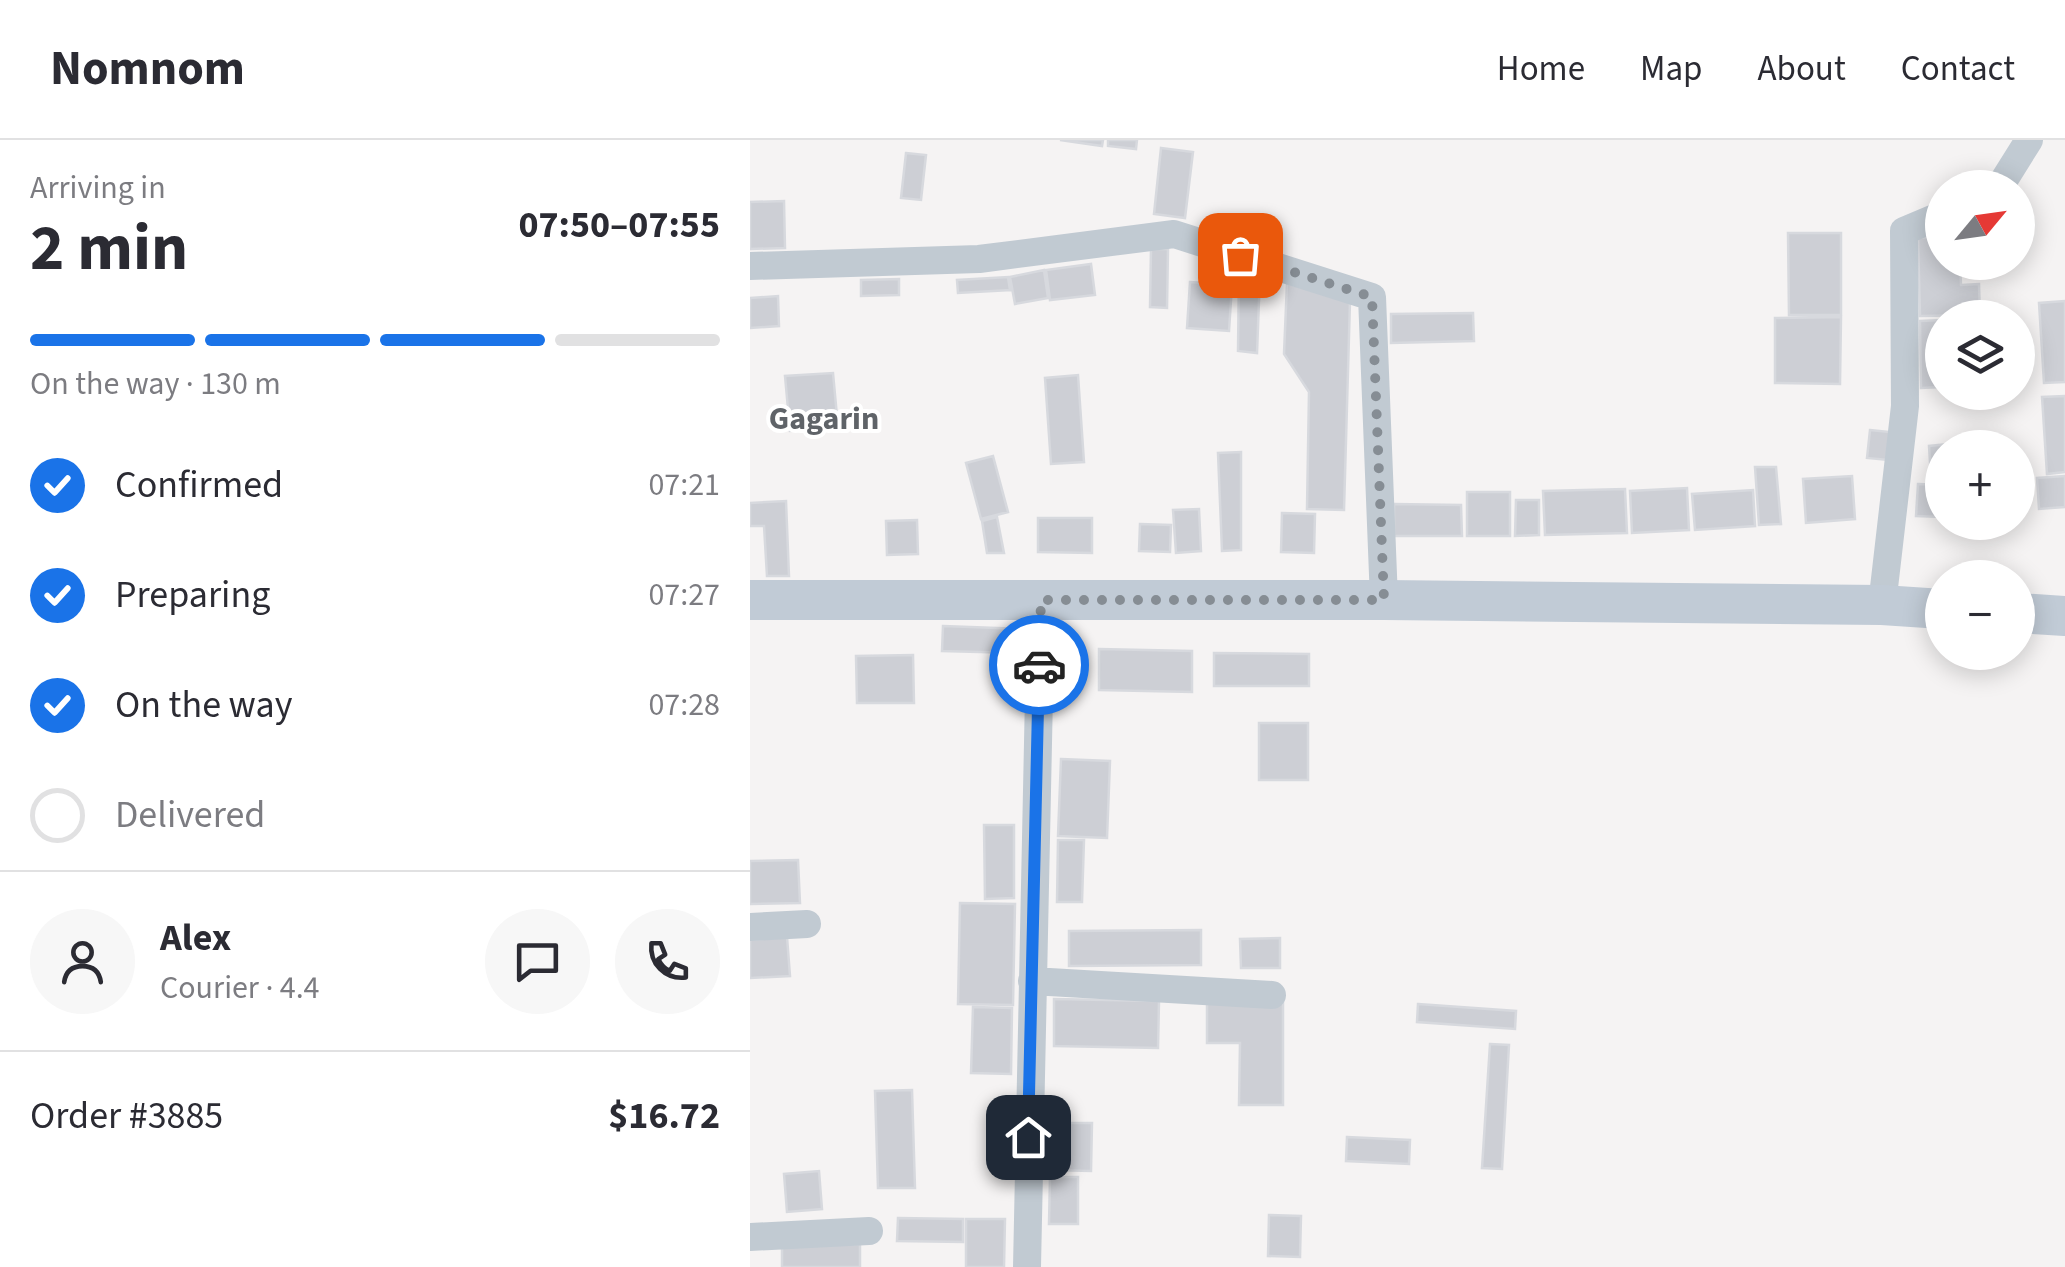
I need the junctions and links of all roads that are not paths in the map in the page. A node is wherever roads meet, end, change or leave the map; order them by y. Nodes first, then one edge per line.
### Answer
1 (2029, 140) edge
2 (2010, 170) edge
3 (1925, 222) edge
4 (750, 266) edge
5 (750, 600) edge
6 (1041, 600) junction
7 (1384, 600) junction
8 (1882, 605) junction
9 (1925, 608) edge
10 (2035, 615) edge
11 (2065, 616) edge
12 (807, 924) dead end
13 (750, 927) edge
14 (1032, 981) junction
15 (1272, 995) dead end
16 (869, 1230) dead end
17 (750, 1237) edge
18 (1026, 1267) edge

1 - 2 street
3 - 8 street
4 - 7 street
5 - 6 street
6 - 7 street
6 - 14 street
7 - 8 street
8 - 9 street
10 - 11 street
12 - 13 street
14 - 15 street
14 - 18 street
16 - 17 street

